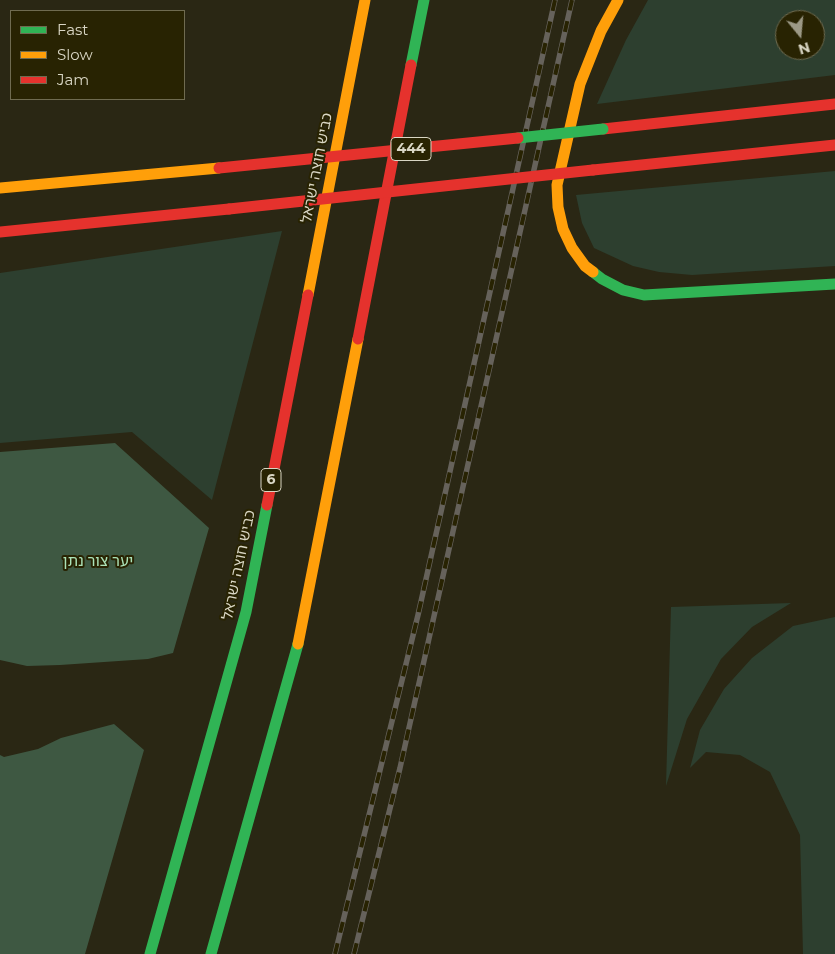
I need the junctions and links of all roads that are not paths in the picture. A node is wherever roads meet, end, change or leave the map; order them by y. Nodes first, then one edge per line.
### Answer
1 (365, 0) edge
2 (424, 0) edge
3 (618, 0) edge
4 (835, 104) edge
5 (835, 145) edge
6 (0, 188) edge
7 (0, 232) edge
8 (835, 284) edge
9 (150, 954) edge
10 (211, 954) edge

1 - 9 main road, כביש חוצה ישראל / 6
2 - 10 main road
3 - 8 main road
4 - 6 main road, 444, bridge
5 - 7 main road, bridge

